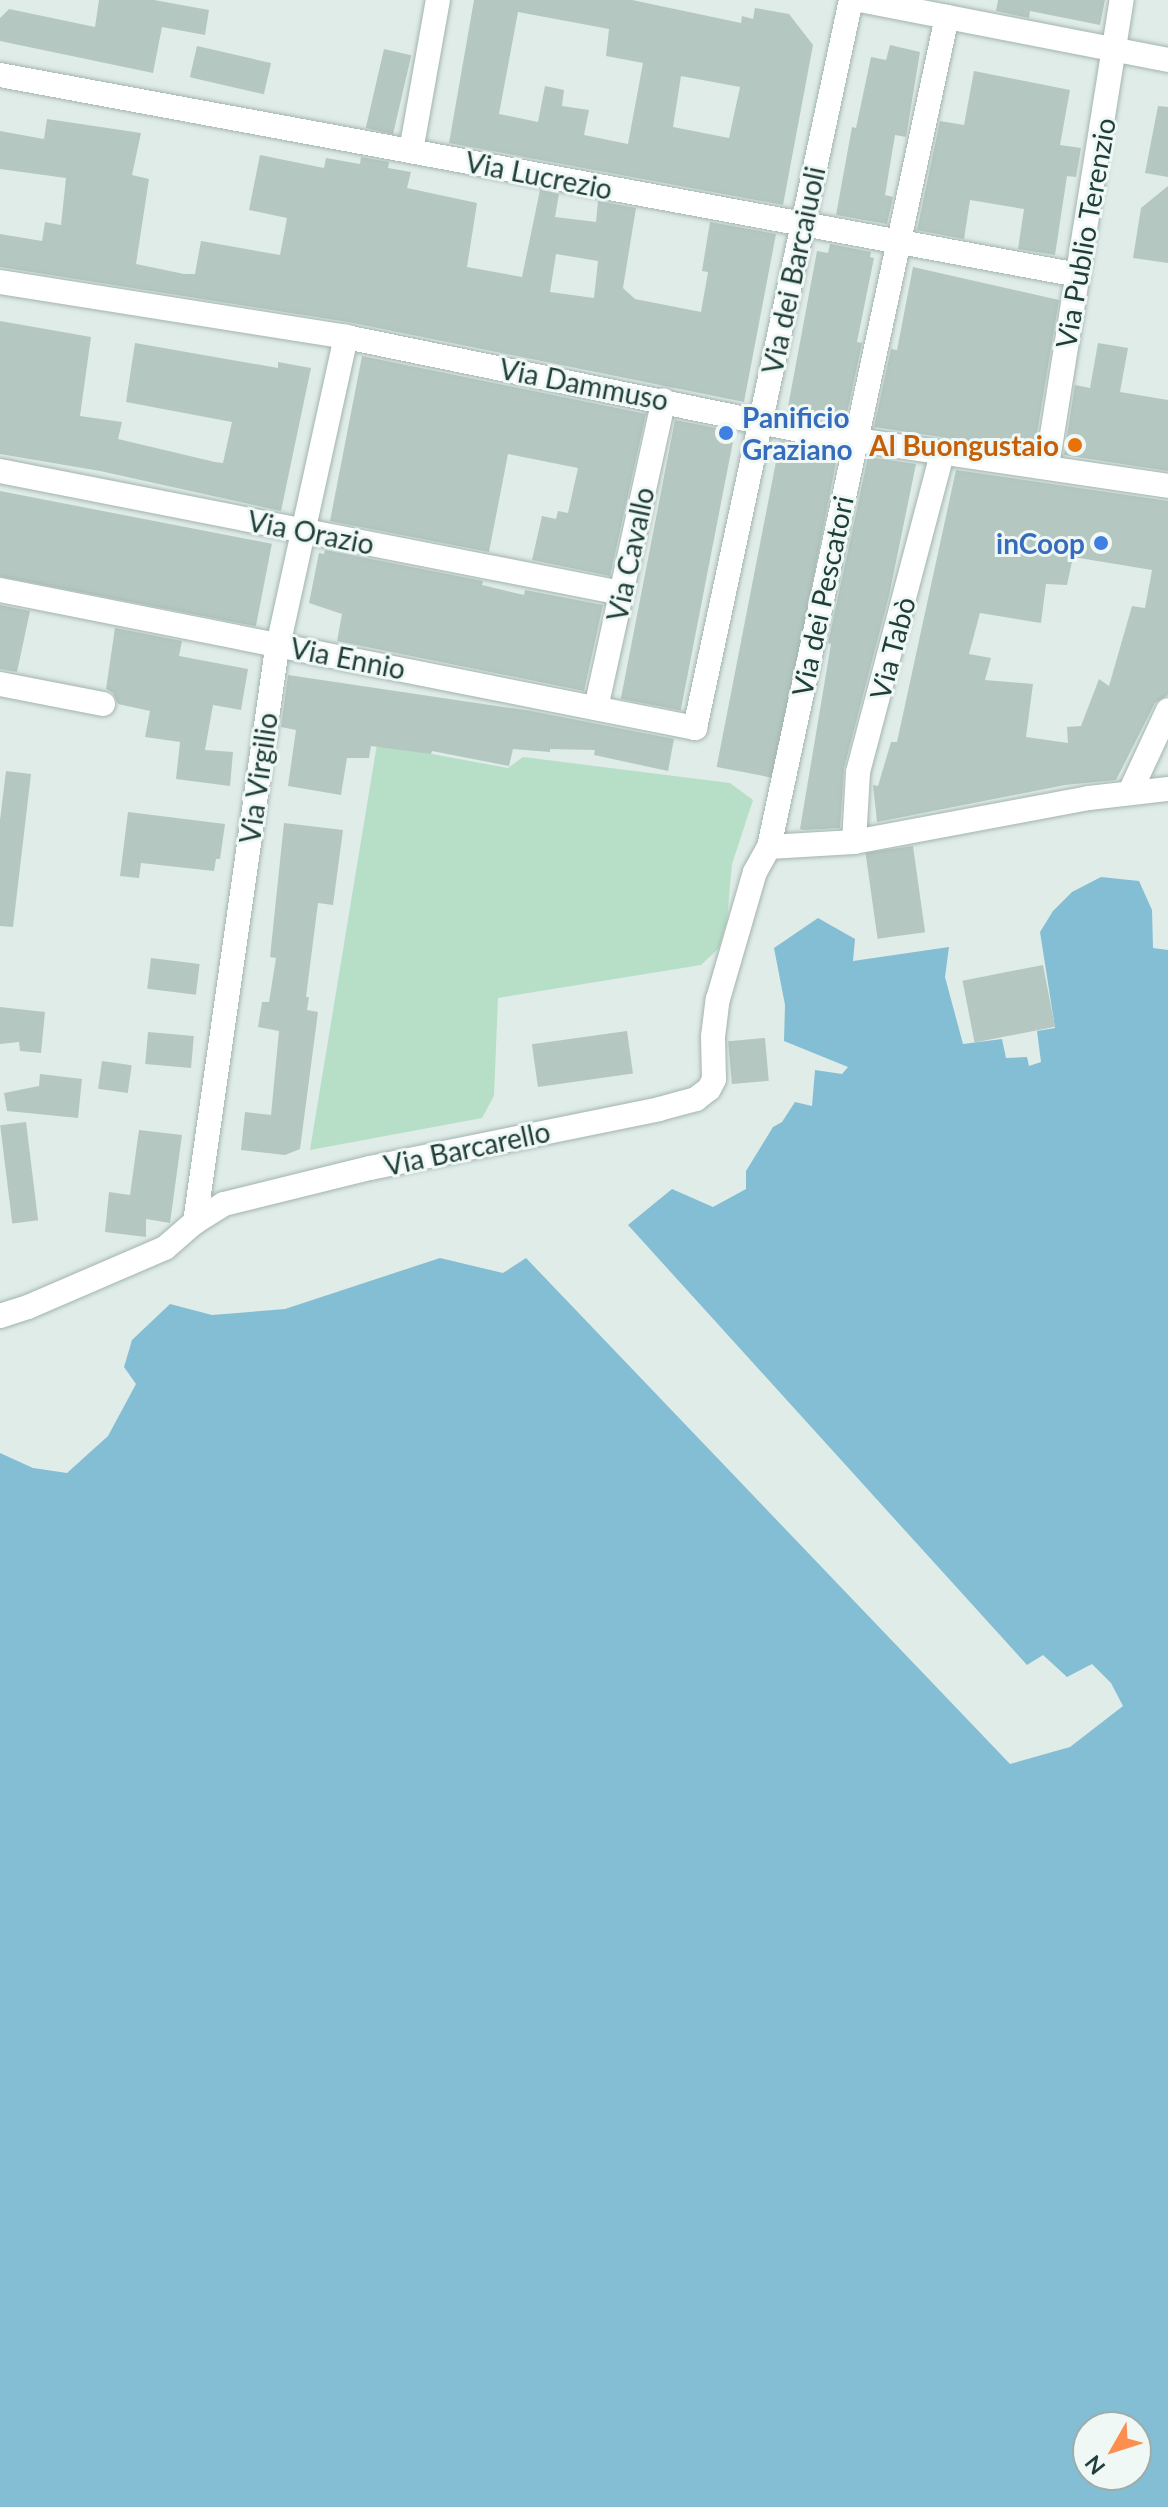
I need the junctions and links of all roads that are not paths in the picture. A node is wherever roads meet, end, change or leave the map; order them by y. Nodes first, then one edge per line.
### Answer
1 (438, 0) edge
2 (851, 0) edge
3 (860, 0) edge
4 (1122, 0) edge
5 (947, 17) junction
6 (1116, 50) junction
7 (1168, 60) edge
8 (0, 75) edge
9 (411, 151) junction
10 (803, 224) junction
11 (901, 242) junction
12 (1078, 275) junction
13 (0, 282) edge
14 (346, 337) junction
15 (664, 400) junction
16 (761, 420) junction
17 (855, 440) junction
18 (942, 455) junction
19 (1047, 466) junction
20 (0, 471) edge
21 (1168, 486) edge
22 (304, 531) junction
23 (0, 590) edge
24 (621, 593) junction
25 (278, 644) junction
26 (0, 684) edge
27 (103, 704) dead end
28 (596, 708) junction
29 (1168, 710) edge
30 (695, 728) joint
31 (1168, 789) edge
32 (1130, 792) junction
33 (854, 842) junction
34 (769, 847) junction
35 (195, 1222) junction
36 (0, 1316) edge

1 - 9 street
2 - 10 street, Via dei Barcaiuoli
3 - 5 street
4 - 6 street, Via Publio Terenzio
5 - 6 street
5 - 11 street, Via dei Pescatori
6 - 7 street
6 - 12 street, Via Publio Terenzio
8 - 9 street, Via Lucrezio
9 - 10 street, Via Lucrezio
10 - 11 street, Via Lucrezio
10 - 16 street, Via dei Barcaiuoli
11 - 12 street, Via Lucrezio
11 - 17 street, Via dei Pescatori
12 - 19 street, Via Publio Terenzio
13 - 14 street, Via Dammuso
14 - 15 street, Via Dammuso
14 - 22 street, Via Virgilio
15 - 16 street, Via Dammuso
15 - 24 street, Via Cavallo
16 - 17 street, Via Dammuso
16 - 30 street, Via dei Barcaiuoli
17 - 18 street, Via Dammuso
17 - 34 street, Via dei Pescatori
18 - 19 street, Via Dammuso
18 - 33 street, Via Tabò
19 - 21 street, Via Dammuso
20 - 22 street, Via Orazio
22 - 24 street, Via Orazio
22 - 25 street, Via Virgilio
23 - 25 street, Via Ennio
24 - 28 street, Via Cavallo
25 - 28 street, Via Ennio
25 - 35 street, Via Virgilio
26 - 27 street
28 - 30 street, Via Ennio
29 - 32 street
31 - 32 street
32 - 33 street
33 - 34 street
34 - 35 street, Via Barcarello
35 - 36 street, Via Barcarello

